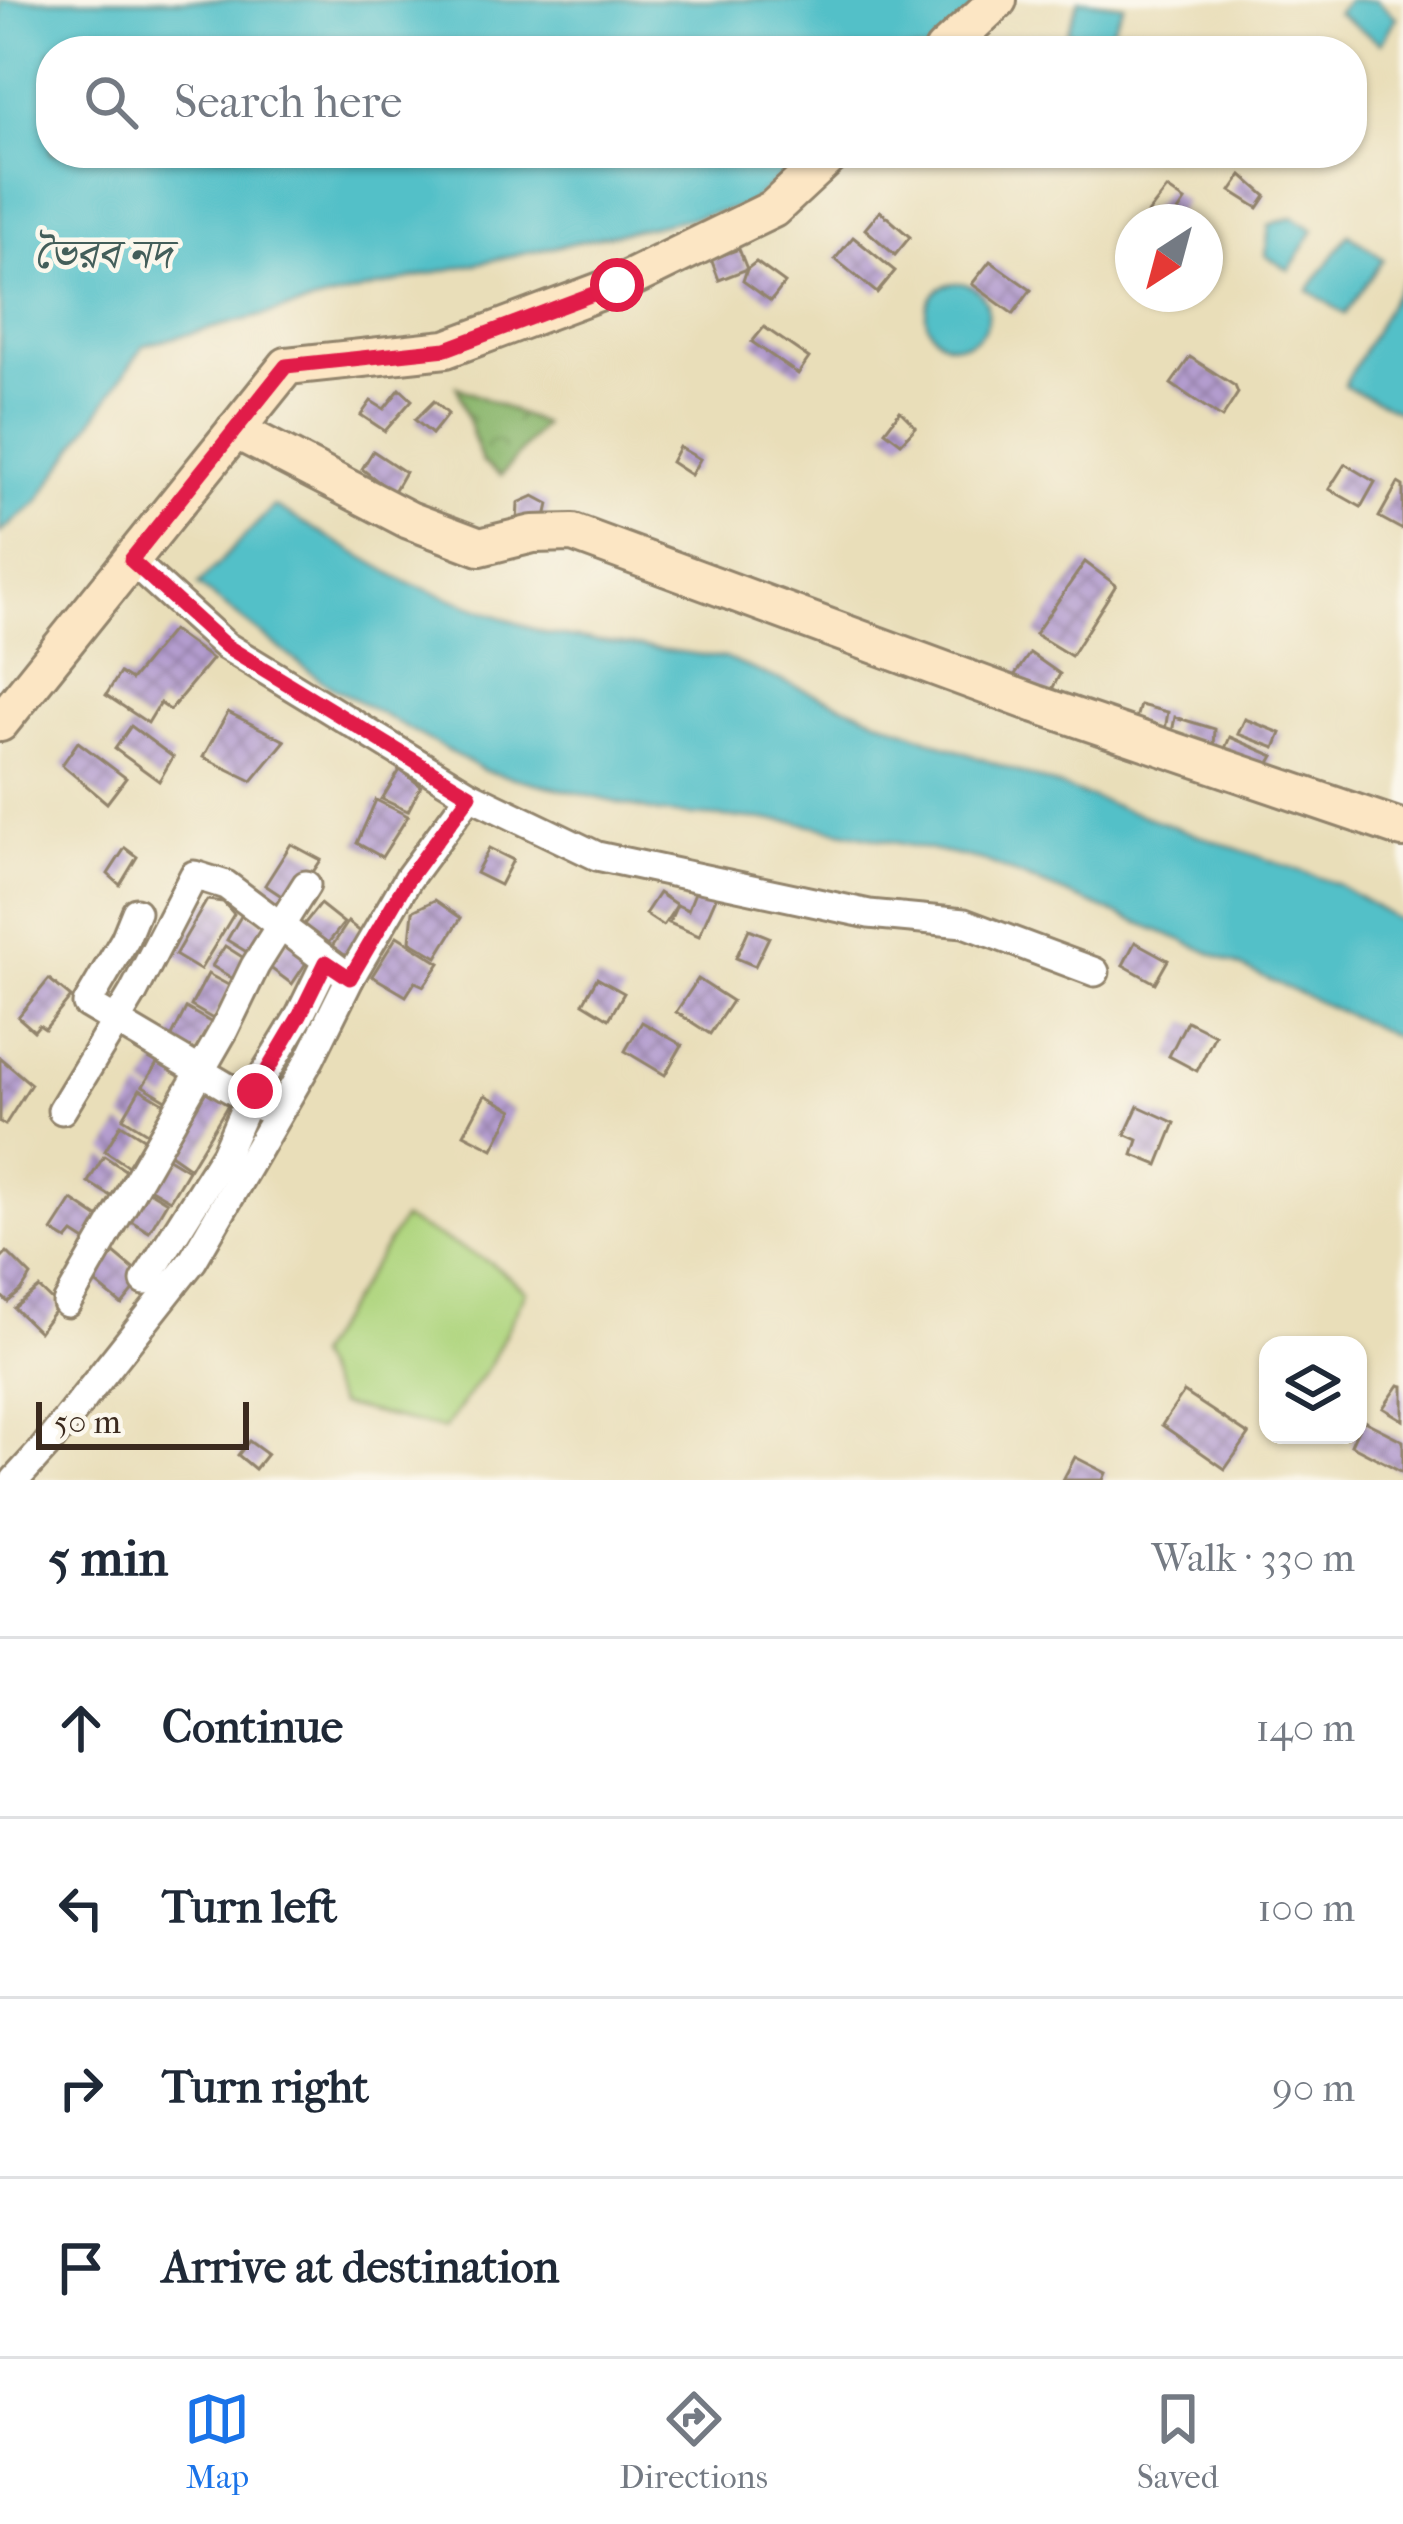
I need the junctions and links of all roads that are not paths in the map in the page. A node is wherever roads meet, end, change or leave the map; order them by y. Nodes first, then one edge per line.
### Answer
1 (998, 0) edge
2 (959, 36) edge
3 (817, 168) edge
4 (235, 430) junction
5 (131, 560) junction
6 (0, 723) edge
7 (470, 795) junction
8 (1403, 829) edge
9 (306, 885) dead end
10 (136, 912) dead end
11 (280, 929) junction
12 (326, 962) junction
13 (1095, 972) dead end
14 (350, 978) junction
15 (118, 1019) junction
16 (200, 1071) junction
17 (249, 1099) junction
18 (62, 1110) dead end
19 (277, 1118) junction
20 (145, 1281) dead end
21 (67, 1303) dead end
22 (15, 1480) edge

1 - 2 street
3 - 4 street
4 - 5 street
4 - 8 street
5 - 6 street
5 - 7 street
7 - 13 street
7 - 14 street
9 - 11 street
10 - 15 street
11 - 12 street
11 - 15 street
11 - 16 street
12 - 14 street
12 - 17 street
14 - 19 street
15 - 16 street
15 - 18 street
16 - 17 street
16 - 21 street
17 - 19 street
17 - 20 street
19 - 22 street

